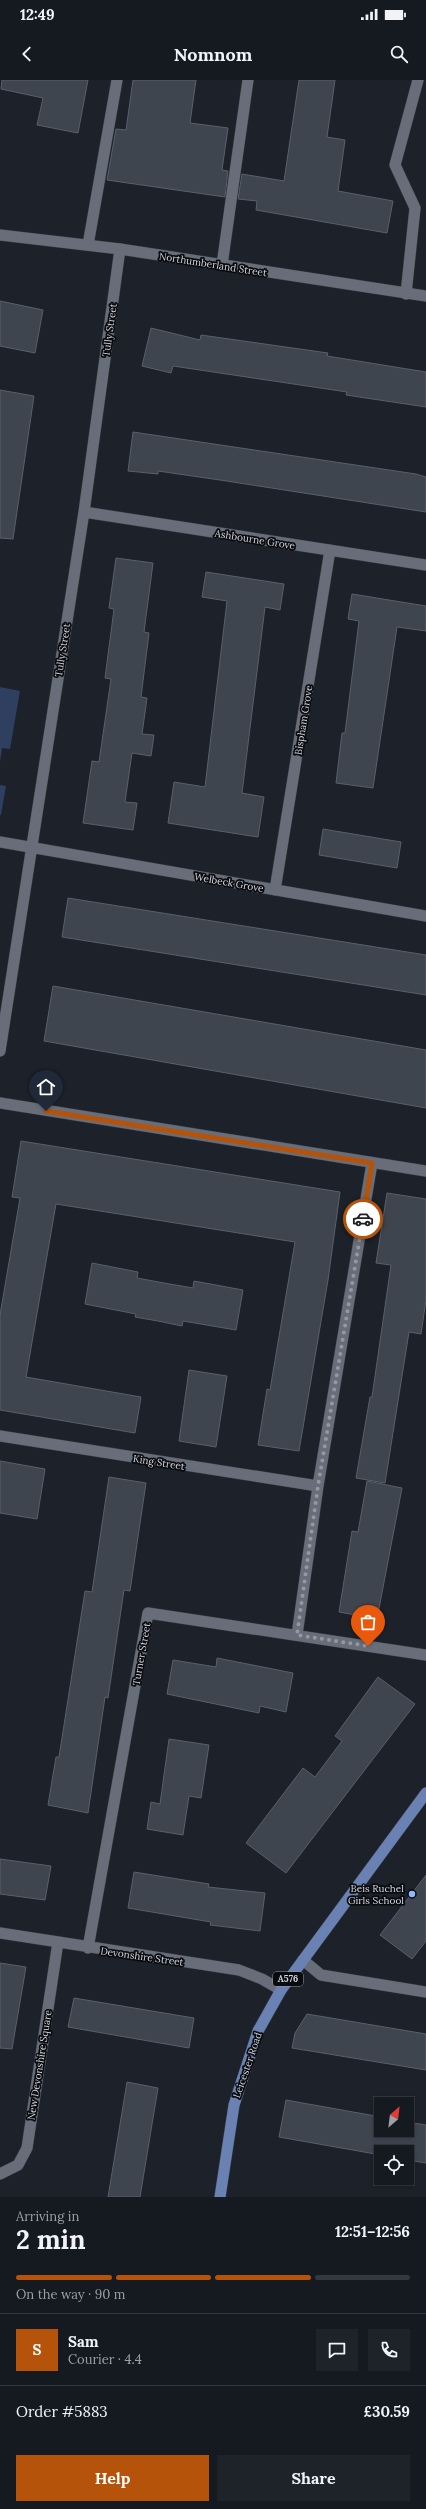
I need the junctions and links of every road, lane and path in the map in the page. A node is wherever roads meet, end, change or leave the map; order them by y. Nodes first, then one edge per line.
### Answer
1 (117, 80) edge
2 (248, 80) edge
3 (418, 80) edge
4 (0, 235) edge
5 (88, 245) junction
6 (120, 249) junction
7 (222, 265) junction
8 (406, 294) junction
9 (426, 296) edge
10 (84, 512) junction
11 (330, 550) junction
12 (426, 565) edge
13 (0, 842) edge
14 (31, 848) junction
15 (275, 890) junction
16 (426, 916) edge
17 (0, 1051) edge
18 (0, 1103) edge
19 (372, 1163) junction
20 (426, 1171) edge
21 (0, 1436) edge
22 (318, 1486) junction
23 (297, 1635) junction
24 (426, 1655) edge
25 (426, 1793) edge
26 (0, 1933) edge
27 (58, 1942) junction
28 (88, 1948) junction
29 (303, 1960) junction
30 (281, 1990) junction
31 (426, 1992) edge
32 (0, 2174) edge
33 (220, 2197) edge

1 - 5 street
2 - 7 street
3 - 8 street
4 - 5 street, Northumberland Street
5 - 6 street, Northumberland Street
6 - 7 street, Northumberland Street
6 - 10 street, Tully Street
7 - 8 street, Northumberland Street
8 - 9 street, Northumberland Street
10 - 11 street, Ashbourne Grove
10 - 14 street, Tully Street
11 - 12 street, Ashbourne Grove
11 - 15 street, Bispham Grove
13 - 14 street, Welbeck Grove
14 - 15 street, Welbeck Grove
14 - 17 street, Tully Street
15 - 16 street, Welbeck Grove
18 - 19 street
19 - 20 street
19 - 22 street
21 - 22 street, King Street
22 - 23 street
23 - 24 street, Turner Street
23 - 28 street, Turner Street
25 - 29 main road, Leicester Road / A576
26 - 27 street, Devonshire Street
27 - 28 street, Devonshire Street
27 - 32 street, New Devonshire Square
28 - 30 street, Devonshire Street
29 - 30 main road, Leicester Road / A576
29 - 31 street
30 - 33 main road, Leicester Road / A576

